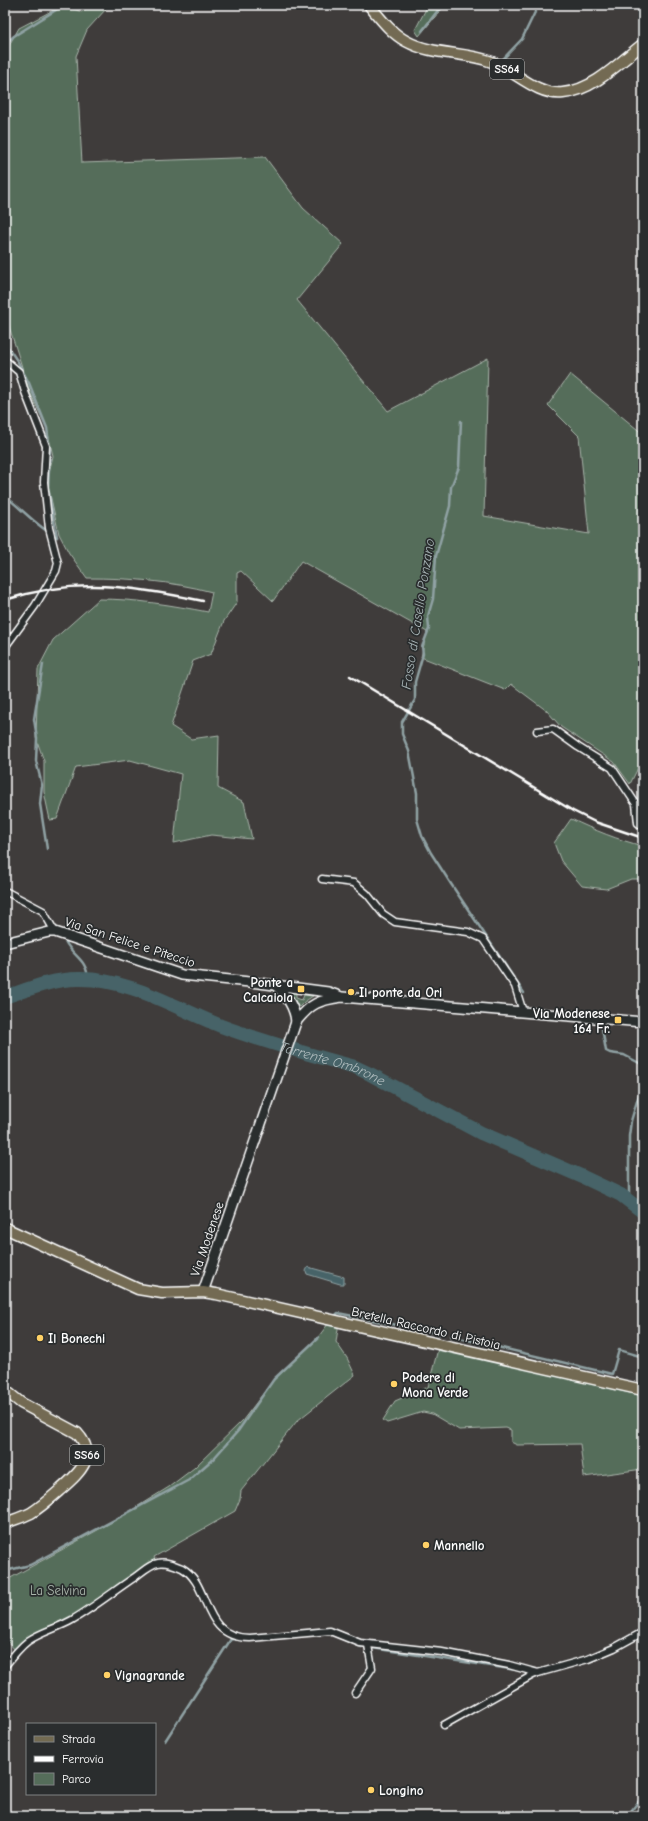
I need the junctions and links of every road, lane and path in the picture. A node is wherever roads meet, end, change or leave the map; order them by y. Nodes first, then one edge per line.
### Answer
1 (370, 5) edge
2 (643, 44) edge
3 (5, 360) edge
4 (5, 647) edge
5 (537, 731) dead end
6 (643, 827) edge
7 (322, 879) dead end
8 (5, 891) edge
9 (55, 932) junction
10 (5, 943) edge
11 (276, 985) junction
12 (342, 997) junction
13 (523, 1012) junction
14 (296, 1022) junction
15 (643, 1022) edge
16 (5, 1228) edge
17 (202, 1292) junction
18 (5, 1390) edge
19 (643, 1390) edge
20 (5, 1523) edge
21 (643, 1632) edge
22 (368, 1645) junction
23 (5, 1666) edge
24 (538, 1673) junction
25 (355, 1693) dead end
26 (444, 1725) dead end

1 - 2 main road, SS64
3 - 4 street
5 - 6 street
7 - 13 street
8 - 9 street
9 - 10 street, Via San Felice e Piteccio
9 - 11 street, Via San Felice e Piteccio
11 - 12 street, Via San Felice e Piteccio
11 - 14 street
12 - 13 street
12 - 14 street
13 - 15 street
14 - 17 street, Via Modenese
16 - 17 main road, Via Modenese
17 - 19 main road, Bretella Raccordo di Pistoia
18 - 20 main road, SS66
21 - 24 street
22 - 23 street
22 - 24 street
22 - 25 street
24 - 26 street

